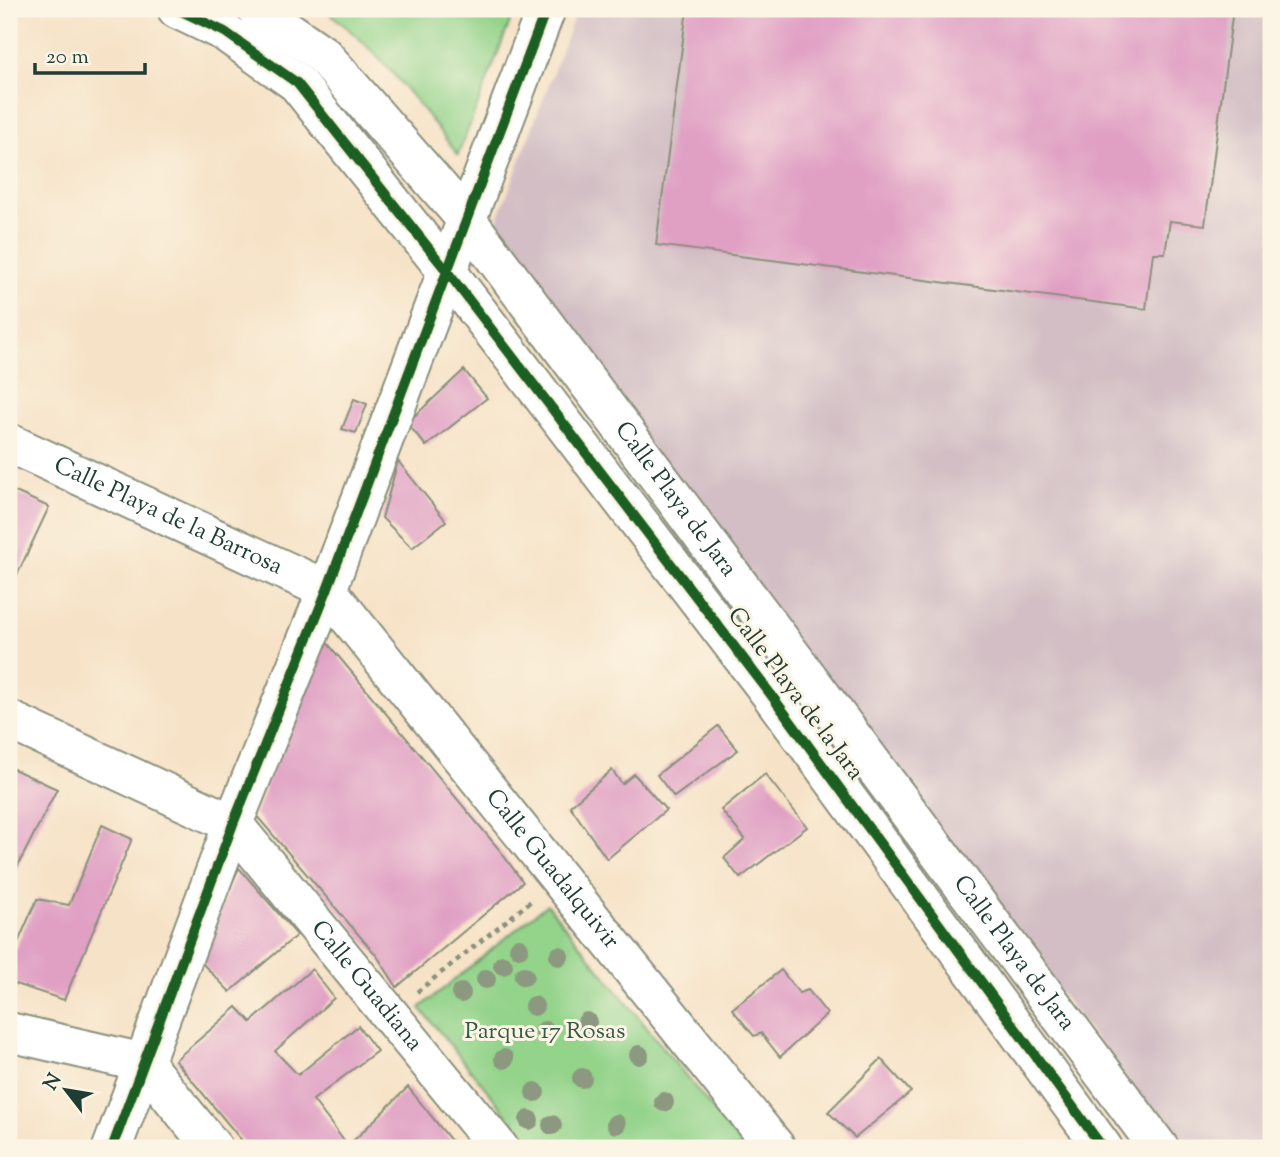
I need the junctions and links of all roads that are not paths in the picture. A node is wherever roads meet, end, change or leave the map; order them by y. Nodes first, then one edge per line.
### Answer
1 (177, 9) edge
2 (257, 9) edge
3 (546, 9) edge
4 (466, 219) junction
5 (446, 270) junction
6 (9, 443) edge
7 (327, 590) junction
8 (9, 720) edge
9 (233, 824) junction
10 (9, 1032) edge
11 (144, 1063) junction
12 (112, 1148) edge
13 (213, 1148) edge
14 (499, 1148) edge
15 (776, 1148) edge
16 (1103, 1148) edge
17 (1160, 1148) edge

1 - 5 street, Calle Playa de la Jara
2 - 4 street, Calle Playa de Jara
3 - 4 street
4 - 5 street
4 - 17 street, Calle Playa de Jara
5 - 7 street
5 - 16 street, Calle Playa de la Jara
6 - 7 street, Calle Playa de la Barrosa
7 - 9 street
7 - 15 street, Calle Guadalquivir
8 - 9 street
9 - 11 street
9 - 14 street, Calle Guadiana
10 - 11 street
11 - 12 street
11 - 13 street

